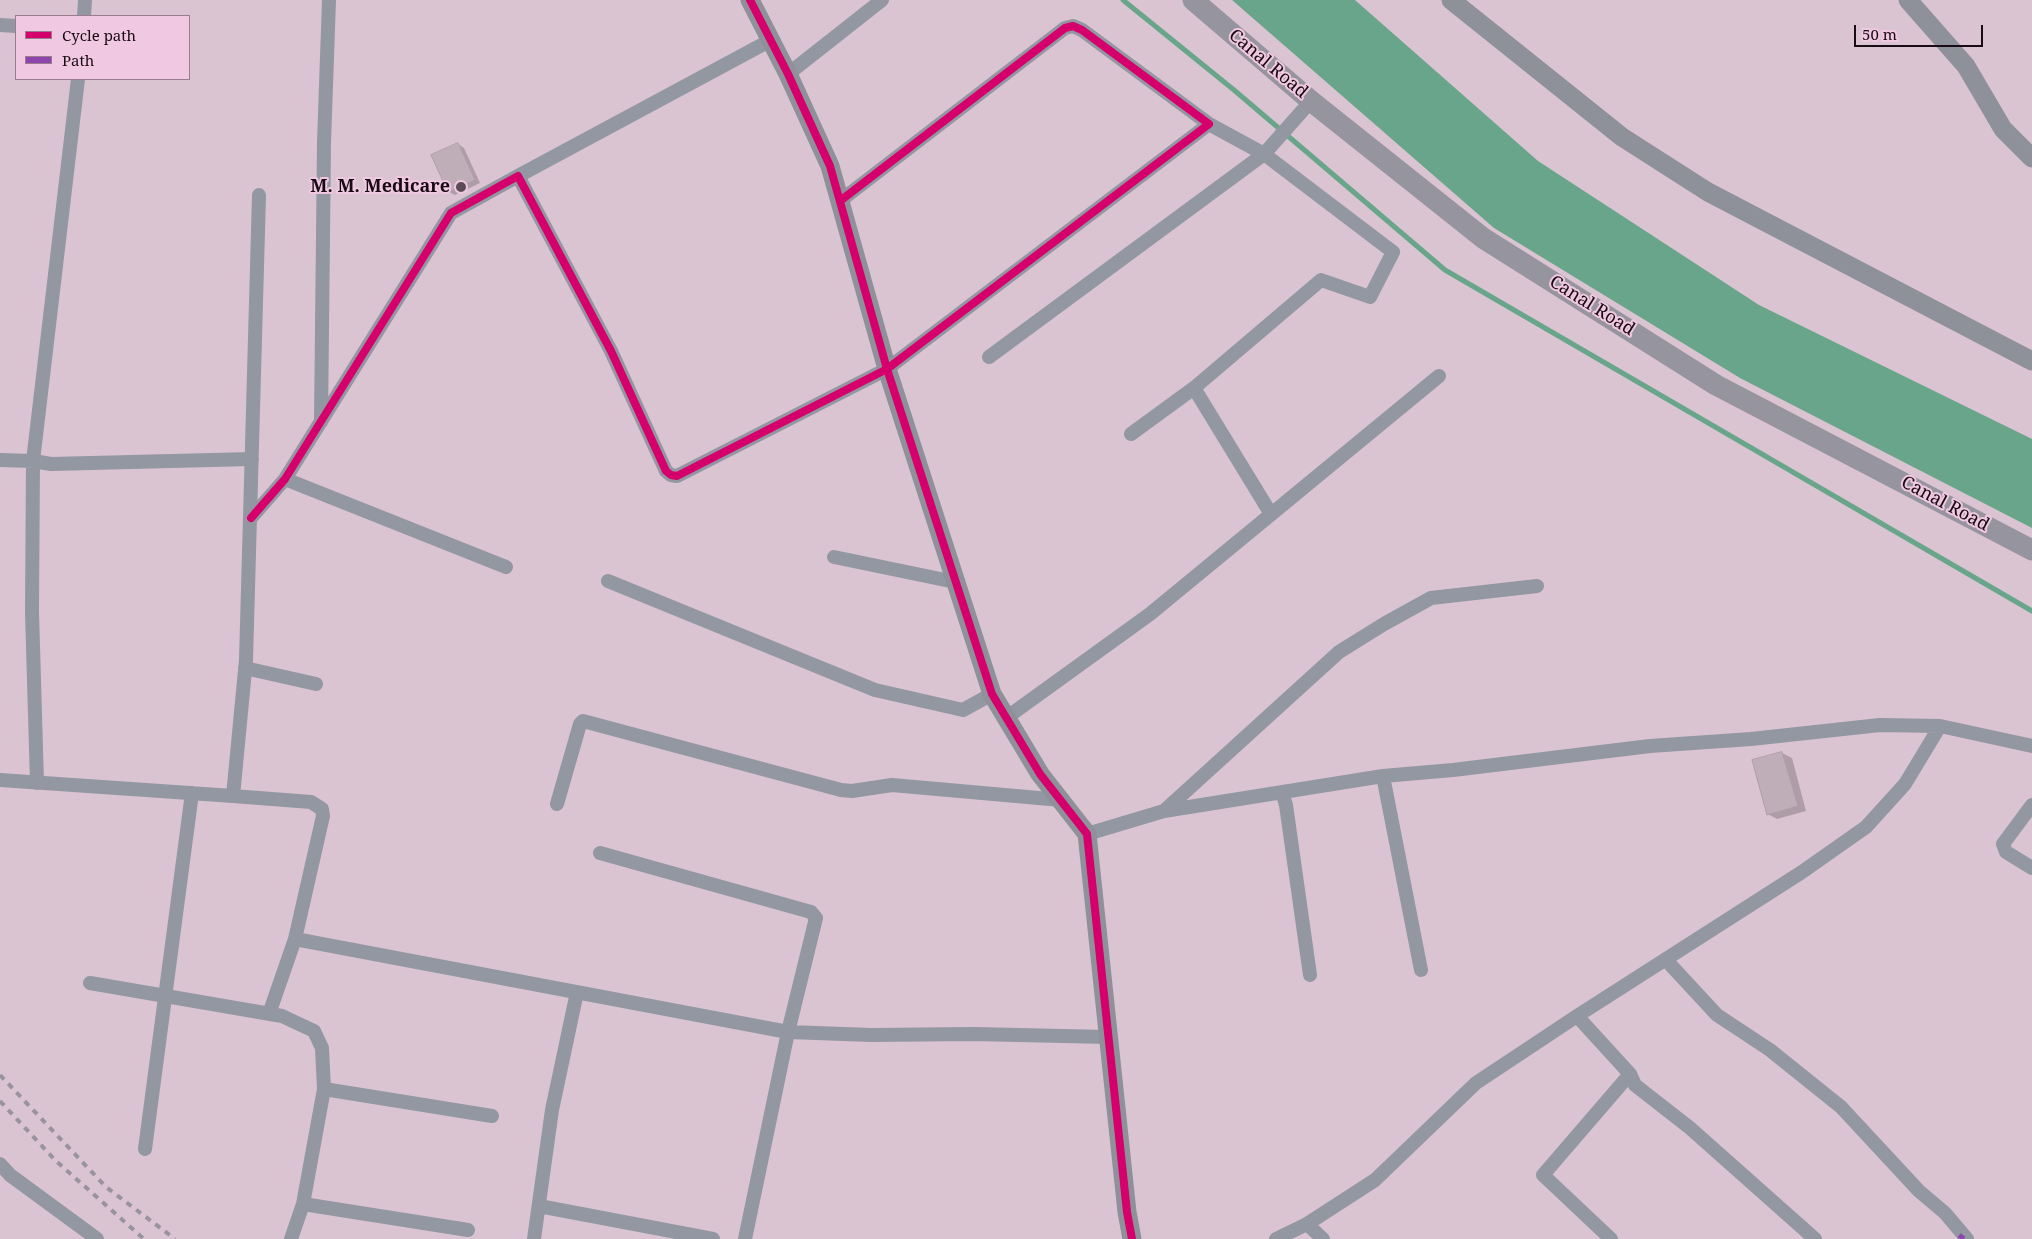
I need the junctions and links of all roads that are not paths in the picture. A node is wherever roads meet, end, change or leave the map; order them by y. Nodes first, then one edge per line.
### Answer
1 (85, 0) edge
2 (329, 0) edge
3 (750, 0) edge
4 (882, 0) edge
5 (1193, 0) edge
6 (1451, 0) edge
7 (1908, 0) edge
8 (84, 15) edge
9 (0, 25) edge
10 (15, 26) edge
11 (771, 40) junction
12 (788, 74) junction
13 (78, 80) edge
14 (1311, 101) junction
15 (1209, 124) junction
16 (1264, 154) junction
17 (2032, 158) edge
18 (518, 176) junction
19 (259, 195) dead end
20 (840, 201) junction
21 (989, 357) dead end
22 (2032, 361) edge
23 (887, 369) junction
24 (1439, 376) dead end
25 (1194, 388) junction
26 (321, 423) junction
27 (1130, 434) dead end
28 (252, 459) junction
29 (0, 460) edge
30 (33, 460) junction
31 (285, 479) junction
32 (1271, 514) junction
33 (250, 518) junction
34 (2032, 550) edge
35 (834, 557) dead end
36 (506, 567) dead end
37 (608, 582) dead end
38 (956, 582) junction
39 (1537, 586) dead end
40 (245, 668) junction
41 (316, 684) dead end
42 (992, 694) junction
43 (1006, 718) junction
44 (1940, 726) junction
45 (2032, 746) edge
46 (1382, 776) junction
47 (0, 780) edge
48 (37, 783) junction
49 (1282, 792) junction
50 (192, 793) junction
51 (233, 796) junction
52 (1061, 800) junction
53 (557, 804) dead end
54 (2032, 805) edge
55 (1164, 811) junction
56 (1087, 834) junction
57 (600, 853) dead end
58 (2032, 868) edge
59 (295, 939) junction
60 (1666, 960) junction
61 (1421, 970) dead end
62 (1310, 975) dead end
63 (90, 983) dead end
64 (577, 992) junction
65 (166, 997) junction
66 (269, 1014) junction
67 (1577, 1016) junction
68 (788, 1032) junction
69 (1108, 1038) junction
70 (1630, 1074) junction
71 (324, 1089) junction
72 (492, 1116) dead end
73 (146, 1150) dead end
74 (0, 1164) edge
75 (303, 1204) junction
76 (539, 1206) junction
77 (1307, 1224) junction
78 (468, 1230) dead end
79 (1963, 1238) edge
80 (97, 1239) edge
81 (291, 1239) edge
82 (534, 1239) edge
83 (713, 1239) edge
84 (745, 1239) edge
85 (1132, 1239) edge
86 (1276, 1239) edge
87 (1323, 1239) edge
88 (1611, 1239) edge
89 (1815, 1239) edge

1 - 8 street
2 - 26 street
3 - 11 street
4 - 12 street
5 - 14 main road, Canal Road
6 - 22 street
7 - 17 street
9 - 10 street
11 - 12 street
11 - 18 street
12 - 20 street
13 - 30 street
14 - 16 street
14 - 34 main road, Canal Road
15 - 16 street
15 - 20 street
15 - 23 street
16 - 21 street
16 - 25 street
18 - 23 street
18 - 26 street
19 - 28 street
20 - 23 street
23 - 38 street
24 - 32 street
25 - 27 street
25 - 32 street
26 - 31 street
28 - 30 street
28 - 33 street
29 - 30 street
30 - 48 street
31 - 33 street
31 - 36 street
32 - 43 street
33 - 40 street
35 - 38 street
37 - 42 street
38 - 42 street
39 - 55 street
40 - 41 street
40 - 51 street
42 - 43 street
43 - 52 street
44 - 45 street
44 - 46 street
44 - 60 street
46 - 49 street
46 - 61 street
47 - 48 street
48 - 50 street
49 - 55 street
49 - 62 street
50 - 51 street
50 - 65 street
51 - 59 street
52 - 53 street
52 - 56 street
54 - 58 street
55 - 56 street
56 - 69 street
57 - 68 street
59 - 64 street
59 - 66 street
60 - 67 street
60 - 79 street
63 - 65 street
64 - 68 street
64 - 76 street
65 - 66 street
65 - 73 street
66 - 71 street
67 - 70 street
67 - 77 street
68 - 69 street
68 - 84 street
69 - 85 street
70 - 88 street
70 - 89 street
71 - 72 street
71 - 75 street
74 - 80 street
75 - 78 street
75 - 81 street
76 - 82 street
76 - 83 street
77 - 86 street
77 - 87 street

